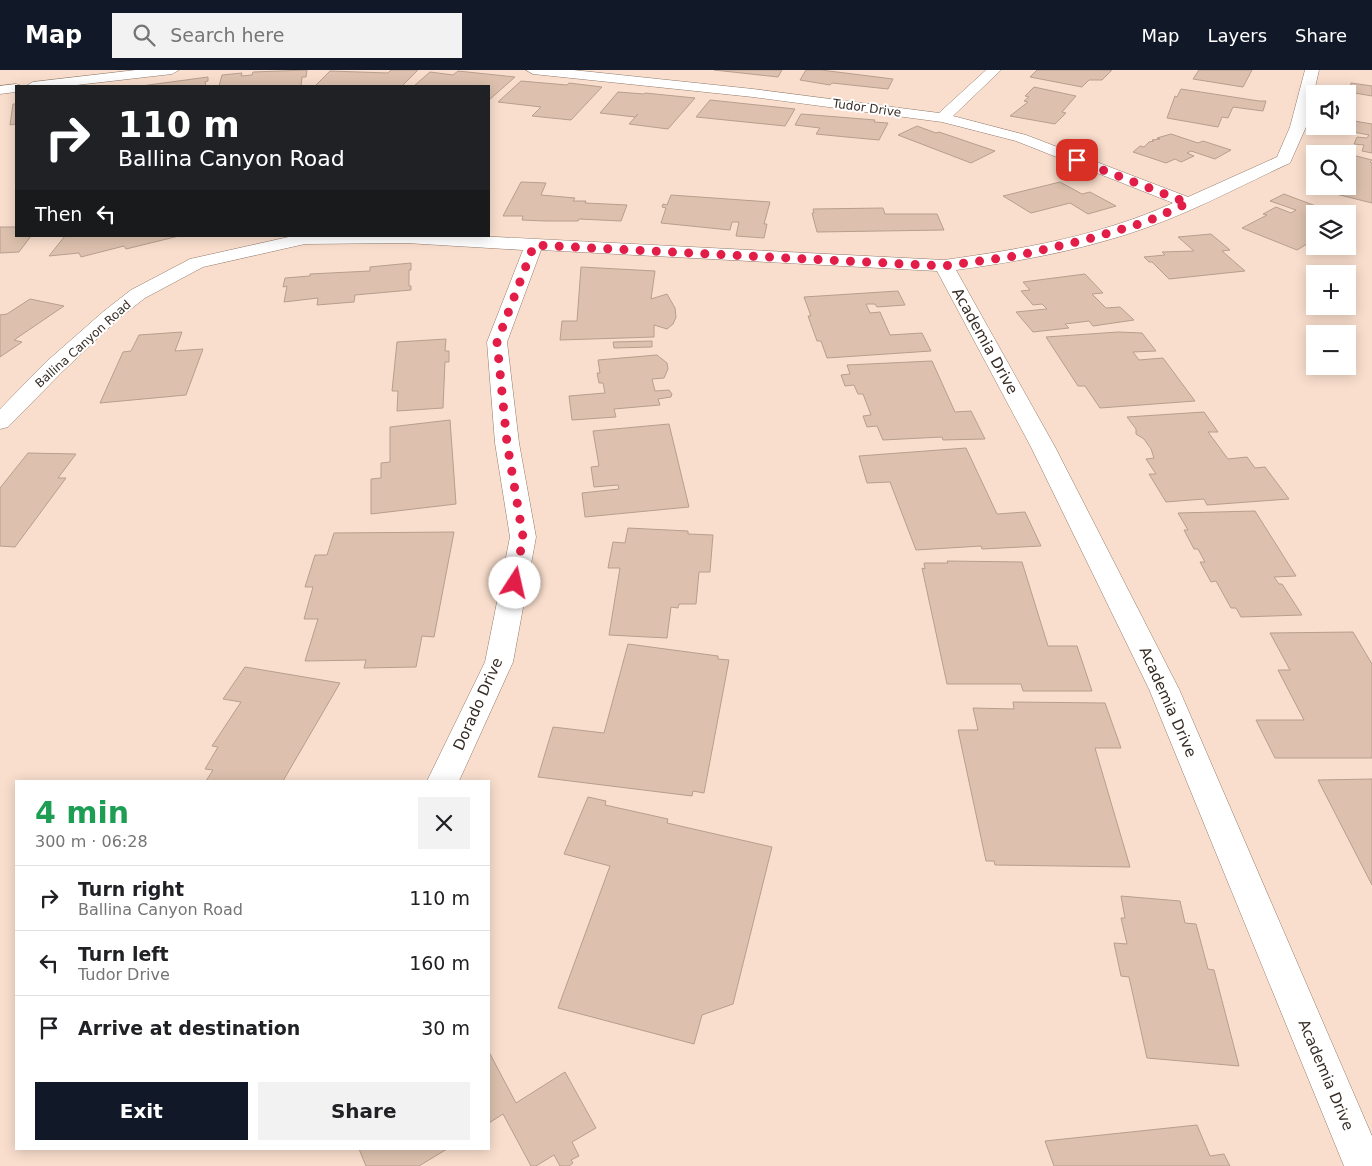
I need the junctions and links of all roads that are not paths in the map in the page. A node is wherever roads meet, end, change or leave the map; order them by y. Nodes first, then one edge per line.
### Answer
1 (172, 70) edge
2 (532, 70) edge
3 (994, 70) edge
4 (1312, 70) edge
5 (42, 85) edge
6 (15, 88) edge
7 (0, 90) edge
8 (942, 118) junction
9 (1188, 203) junction
10 (534, 245) junction
11 (944, 266) junction
12 (0, 422) edge
13 (443, 780) edge
14 (1359, 1154) dead end

1 - 5 street
2 - 8 street, Tudor Drive
3 - 8 street
4 - 9 street, Ballina Canyon Road
6 - 7 street
8 - 9 street, Tudor Drive
9 - 11 street, Ballina Canyon Road
10 - 11 street, Ballina Canyon Road
10 - 12 street, Ballina Canyon Road
10 - 13 street, Dorado Drive
11 - 14 street, Academia Drive

